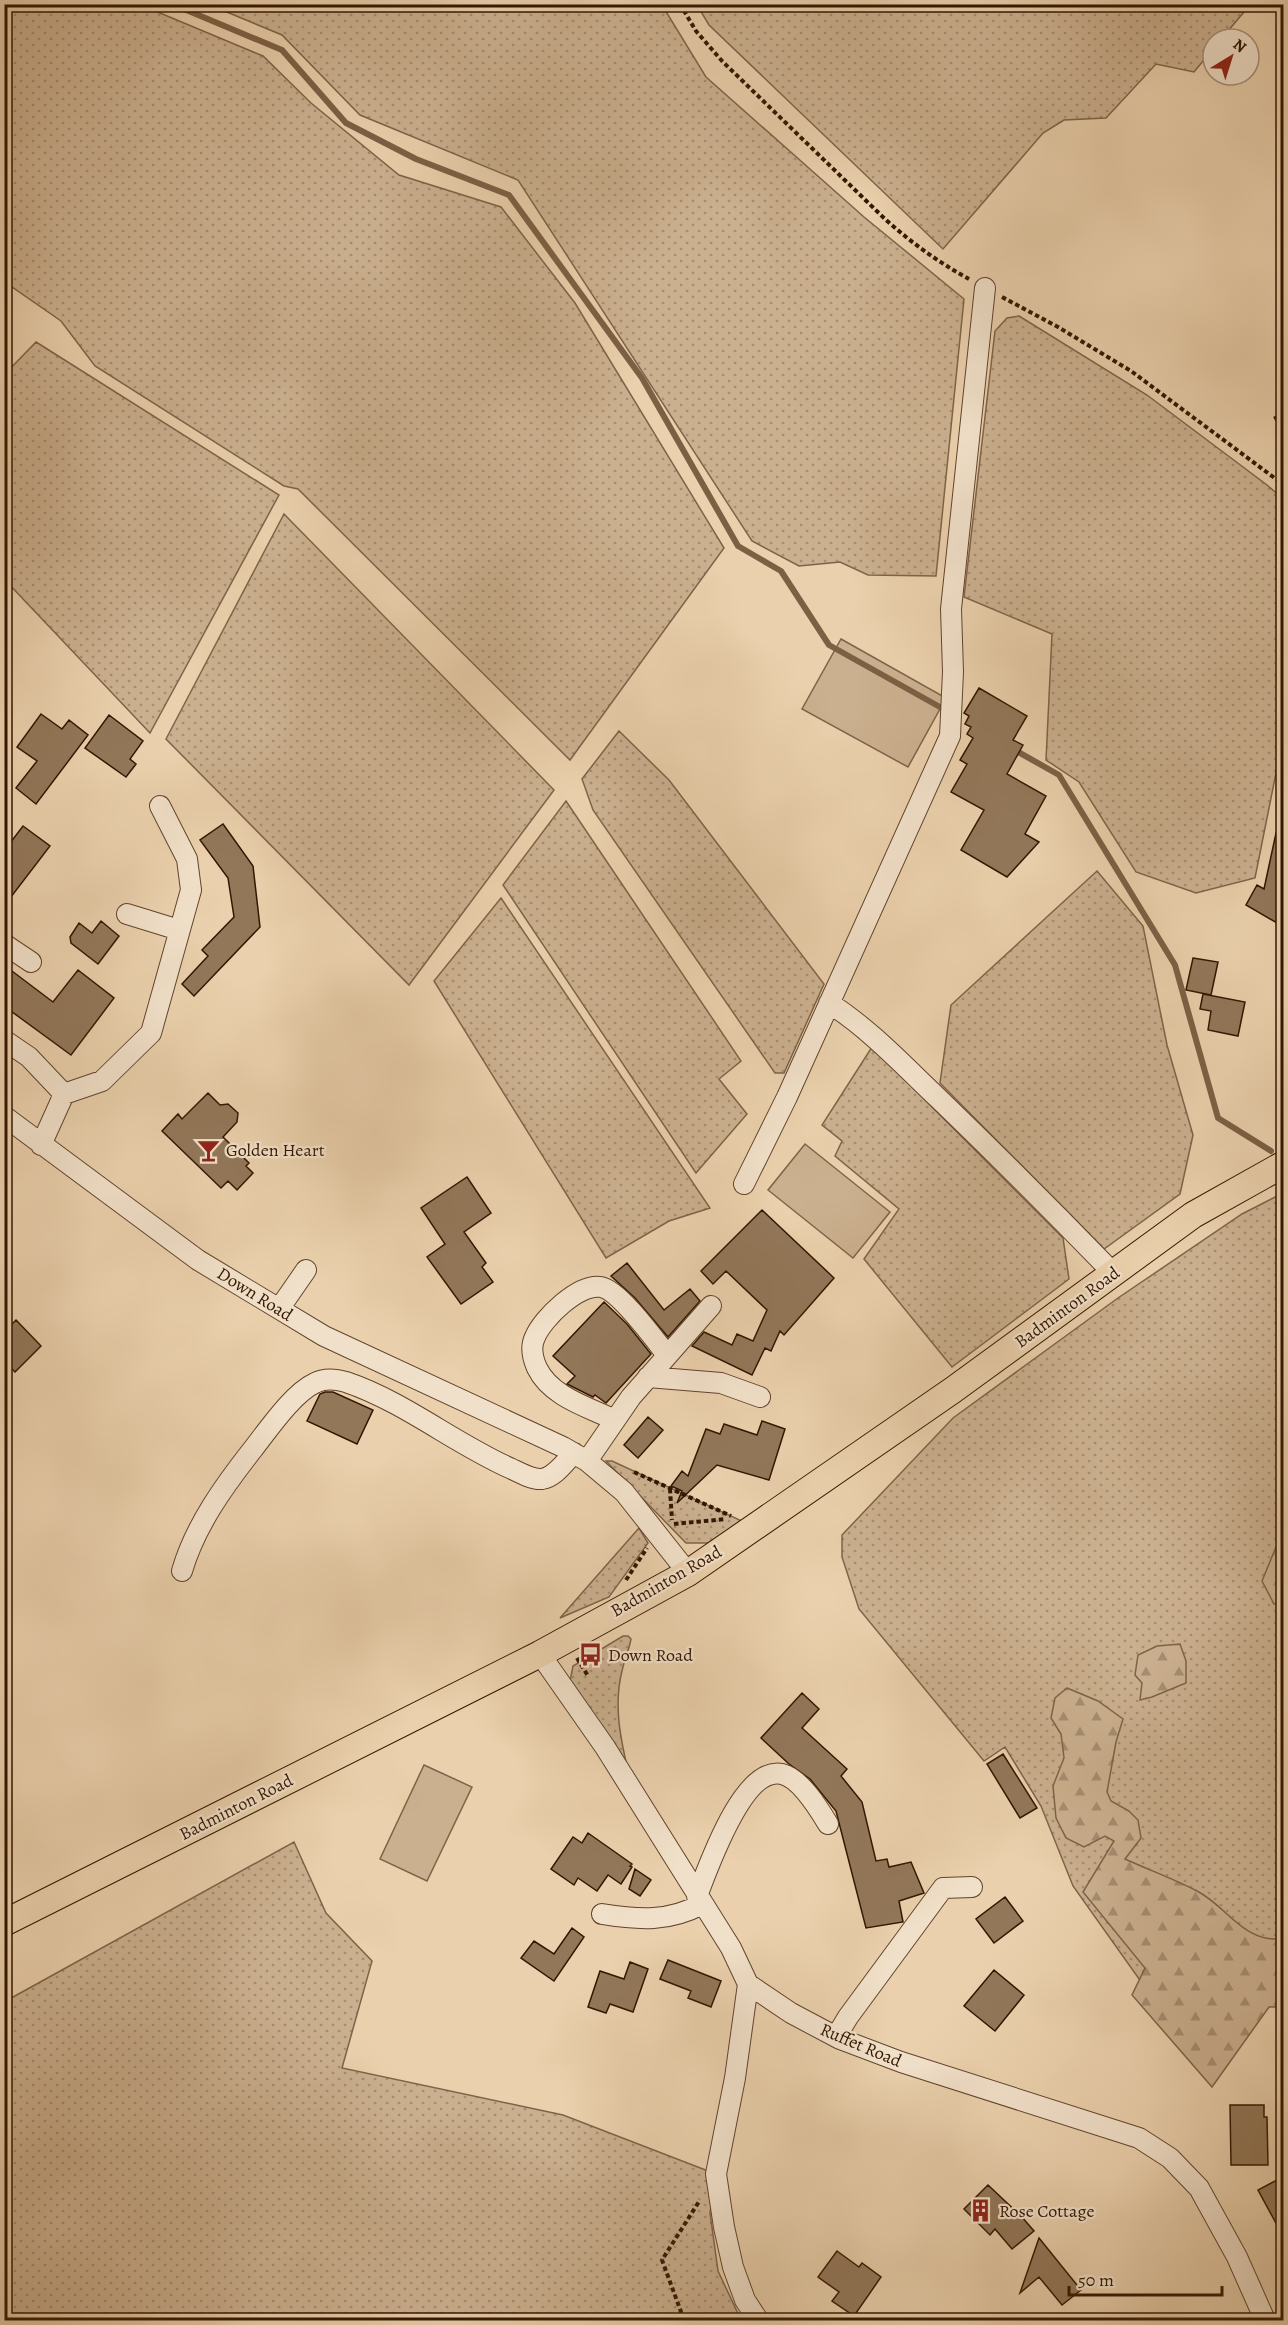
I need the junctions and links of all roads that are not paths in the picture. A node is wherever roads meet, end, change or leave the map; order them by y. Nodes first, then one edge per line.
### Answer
1 (985, 288) road end
2 (160, 806) dead end
3 (127, 914) dead end
4 (179, 930) junction
5 (4, 944) edge
6 (31, 962) dead end
7 (829, 1003) junction
8 (4, 1040) edge
9 (64, 1094) junction
10 (4, 1116) edge
11 (41, 1145) junction
12 (1284, 1164) edge
13 (744, 1184) dead end
14 (306, 1270) dead end
15 (1113, 1273) junction
16 (711, 1306) dead end
17 (279, 1309) junction
18 (667, 1355) junction
19 (648, 1377) junction
20 (760, 1397) dead end
21 (615, 1420) junction
22 (581, 1457) junction
23 (182, 1571) dead end
24 (688, 1573) junction
25 (540, 1654) junction
26 (828, 1824) dead end
27 (972, 1887) dead end
28 (700, 1900) junction
29 (602, 1914) dead end
30 (4, 1923) edge
31 (748, 1984) junction
32 (836, 2037) junction
33 (758, 2320) edge
34 (1265, 2320) edge

1 - 7 street
2 - 4 street
3 - 4 street
4 - 9 street
5 - 6 street
7 - 13 street
7 - 15 street
8 - 9 street
9 - 11 street
10 - 11 street, Down Road
11 - 17 street, Down Road
12 - 15 main road, Badminton Road
14 - 17 street
15 - 24 main road, Badminton Road
16 - 18 street
17 - 22 street, Down Road
18 - 19 street
18 - 21 street
19 - 20 street
19 - 21 street
21 - 22 street
22 - 23 street
22 - 24 street, Down Road
24 - 25 main road, Badminton Road
25 - 28 street, Ruffet Road
25 - 30 main road, Badminton Road
26 - 28 street
27 - 32 street
28 - 29 street
28 - 31 street, Ruffet Road
31 - 32 street, Ruffet Road
31 - 33 street
32 - 34 street, Ruffet Road

